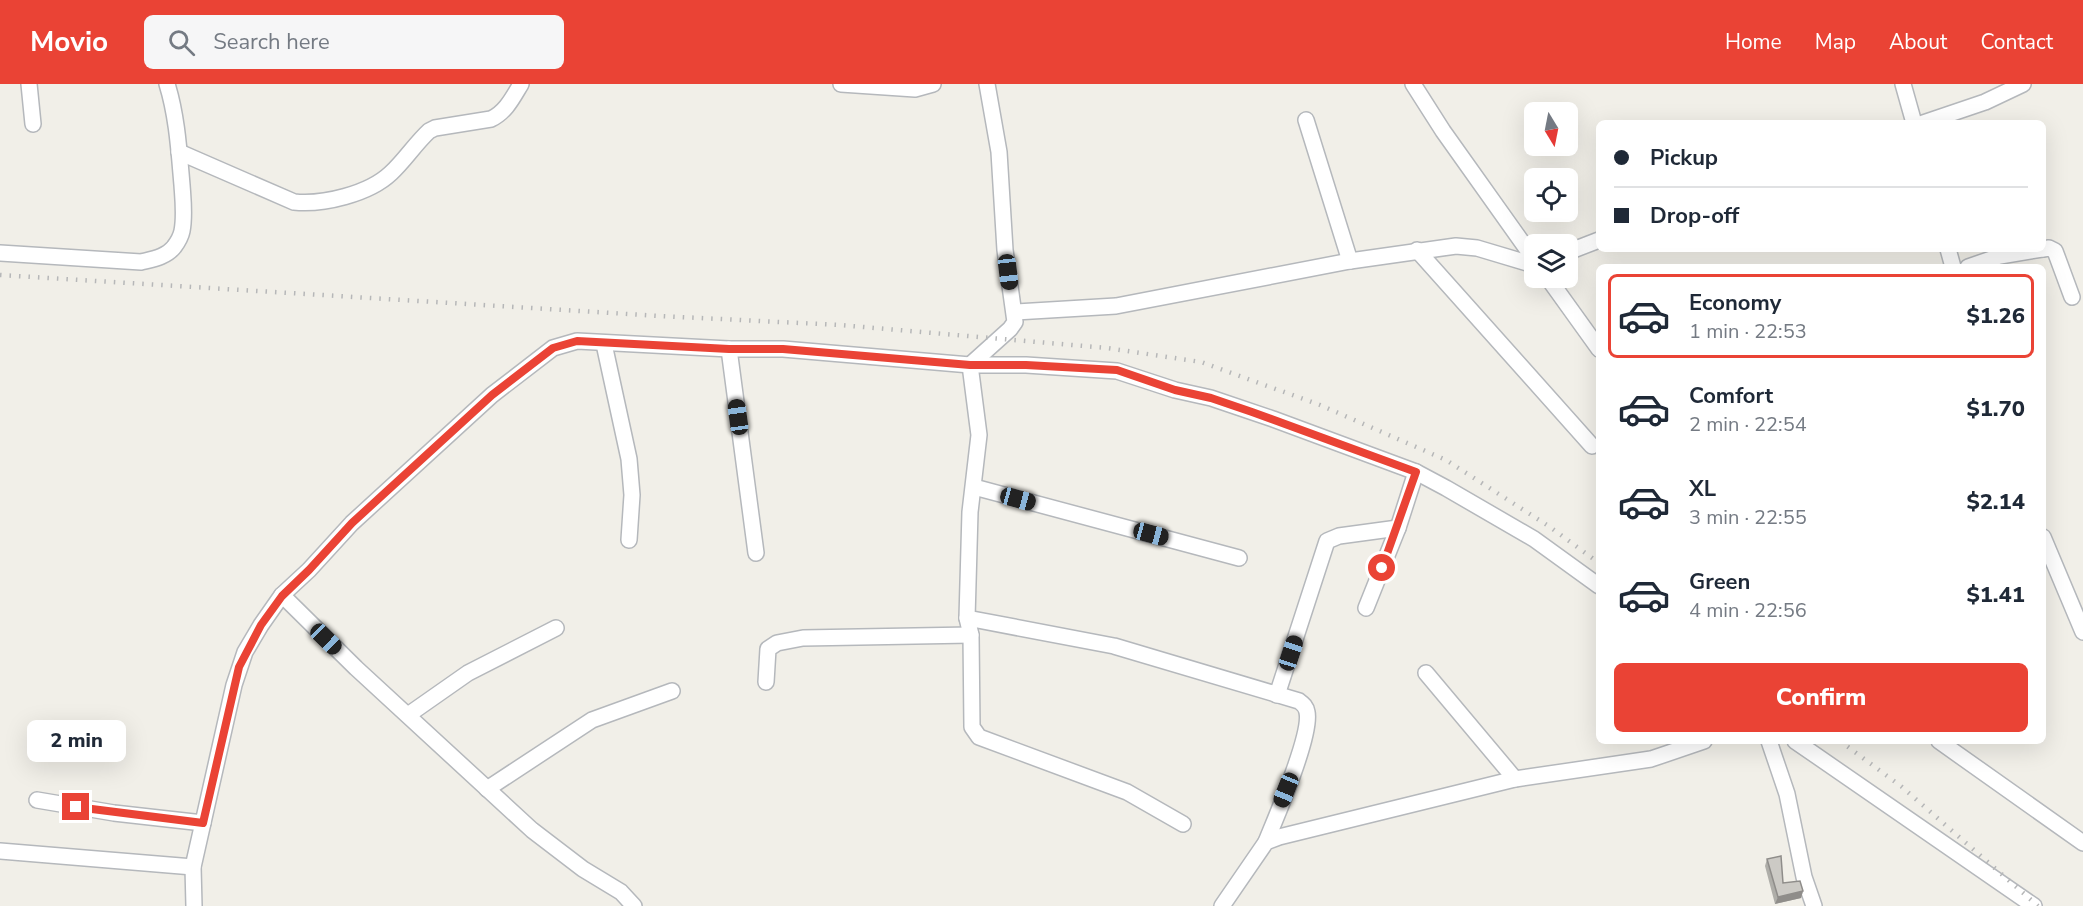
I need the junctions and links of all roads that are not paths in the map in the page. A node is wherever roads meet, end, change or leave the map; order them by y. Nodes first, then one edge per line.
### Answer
1 (29, 84) edge
2 (167, 84) edge
3 (521, 84) edge
4 (841, 84) edge
5 (933, 84) edge
6 (987, 84) edge
7 (1413, 84) edge
8 (1903, 84) edge
9 (2023, 84) edge
10 (1306, 120) dead end
11 (1913, 120) edge
12 (1932, 120) edge
13 (33, 124) dead end
14 (179, 152) junction
15 (1596, 241) edge
16 (1524, 245) edge
17 (1578, 248) edge
18 (2046, 248) edge
19 (1417, 250) junction
20 (2024, 252) edge
21 (0, 254) edge
22 (1350, 261) junction
23 (1524, 261) edge
24 (1977, 264) edge
25 (1555, 288) edge
26 (2072, 297) dead end
27 (1015, 312) junction
28 (604, 344) junction
29 (1596, 345) edge
30 (729, 349) junction
31 (970, 365) junction
32 (1592, 446) dead end
33 (1416, 472) junction
34 (974, 487) junction
35 (1398, 528) junction
36 (629, 540) dead end
37 (2046, 544) edge
38 (756, 553) dead end
39 (1239, 558) dead end
40 (1596, 584) edge
41 (282, 596) junction
42 (1366, 608) dead end
43 (967, 618) junction
44 (556, 628) dead end
45 (2083, 633) edge
46 (971, 635) junction
47 (1426, 673) dead end
48 (766, 682) dead end
49 (672, 691) dead end
50 (1277, 695) junction
51 (408, 715) junction
52 (1695, 744) edge
53 (1770, 744) edge
54 (1799, 744) edge
55 (1944, 744) edge
56 (1515, 779) junction
57 (487, 789) junction
58 (37, 800) dead end
59 (203, 823) junction
60 (1183, 824) dead end
61 (1266, 842) junction
62 (2083, 843) edge
63 (0, 851) edge
64 (193, 867) junction
65 (194, 906) edge
66 (634, 906) edge
67 (1222, 906) edge
68 (1814, 906) edge
69 (2034, 906) edge

1 - 13 street
2 - 14 street
3 - 14 street
4 - 5 street
6 - 27 street
7 - 16 street
8 - 11 street
9 - 12 street
10 - 22 street
14 - 21 street
15 - 17 street
18 - 26 street
19 - 22 street
19 - 23 street
19 - 32 street
20 - 24 street
22 - 27 street
25 - 29 street
27 - 31 street
28 - 30 street
28 - 36 street
28 - 41 street
30 - 31 street
30 - 38 street
31 - 33 street
31 - 34 street
33 - 35 street
33 - 40 street
34 - 39 street
34 - 43 street
35 - 42 street
35 - 50 street
37 - 45 street
41 - 51 street
41 - 59 street
43 - 46 street
43 - 50 street
44 - 51 street
46 - 48 street
46 - 60 street
47 - 56 street
49 - 57 street
50 - 61 street
51 - 57 street
52 - 56 street
53 - 68 street
54 - 69 street
55 - 62 street
56 - 61 street
57 - 66 street
58 - 59 street
59 - 64 street
61 - 67 street
63 - 64 street
64 - 65 street

